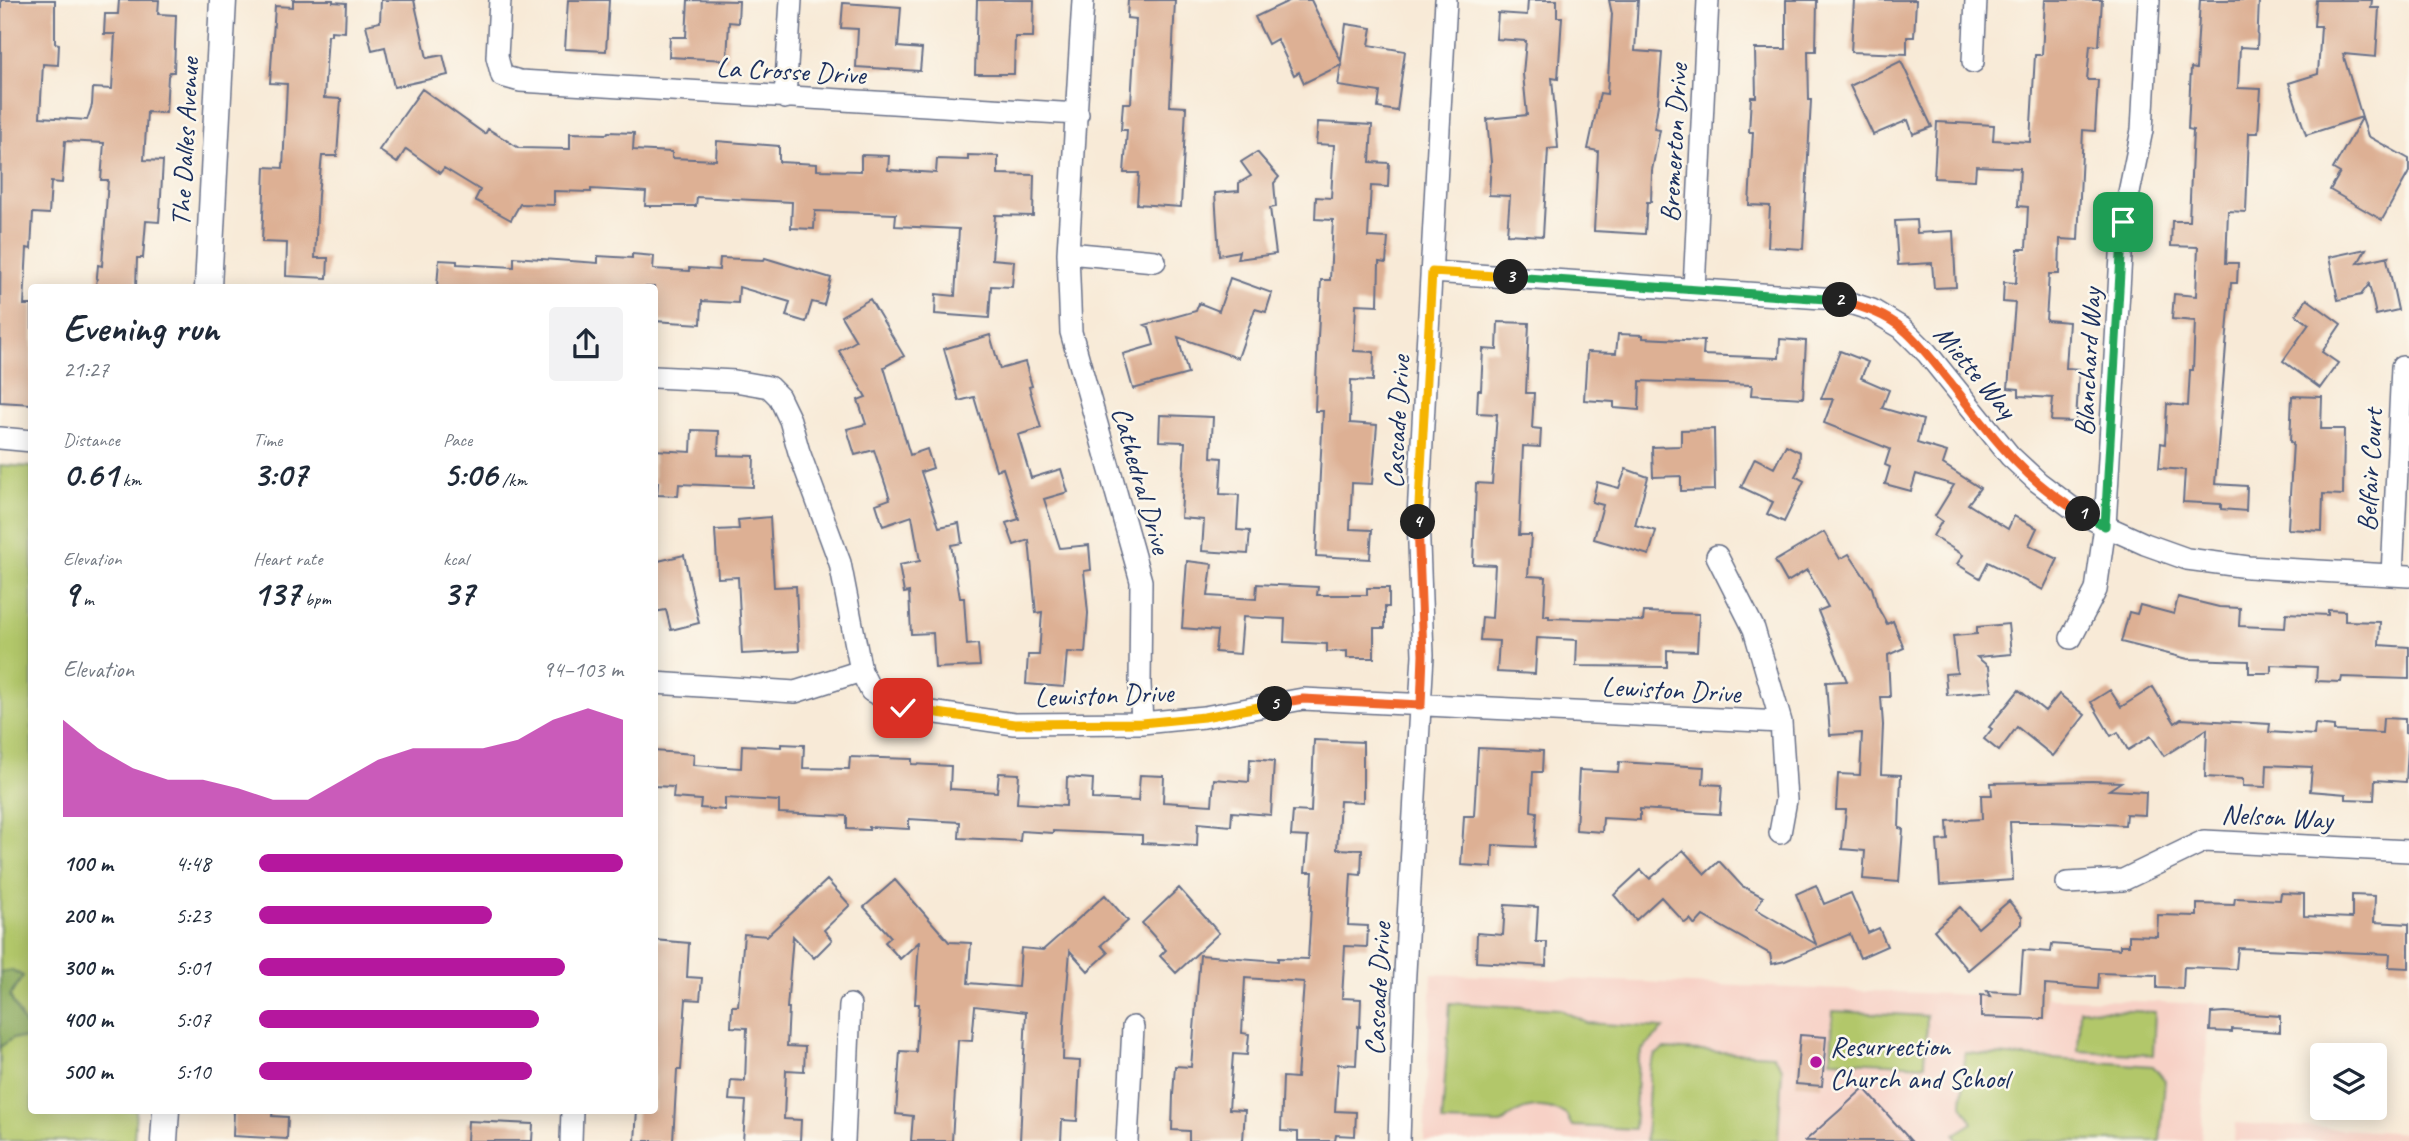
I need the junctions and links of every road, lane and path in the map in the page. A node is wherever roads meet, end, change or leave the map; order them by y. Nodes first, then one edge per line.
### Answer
1 (223, 0) edge
2 (500, 0) edge
3 (791, 0) edge
4 (1083, 0) edge
5 (1446, 0) edge
6 (1708, 0) edge
7 (1976, 0) edge
8 (2149, 0) edge
9 (1973, 62) dead end
10 (785, 98) junction
11 (1078, 114) junction
12 (1068, 253) junction
13 (1155, 261) dead end
14 (1432, 272) junction
15 (208, 284) edge
16 (1695, 289) junction
17 (2402, 367) dead end
18 (658, 377) edge
19 (0, 438) edge
20 (28, 441) edge
21 (2105, 526) junction
22 (1717, 555) dead end
23 (2400, 575) edge
24 (2071, 638) dead end
25 (861, 671) junction
26 (658, 683) edge
27 (1421, 705) junction
28 (1781, 722) junction
29 (1142, 723) junction
30 (1780, 833) dead end
31 (2409, 851) edge
32 (2067, 883) dead end
33 (850, 1004) dead end
34 (1133, 1027) dead end
35 (166, 1114) edge
36 (572, 1114) edge
37 (164, 1141) edge
38 (571, 1141) edge
39 (844, 1141) edge
40 (1127, 1141) edge
41 (1399, 1141) edge

1 - 15 street, The Dalles Avenue
2 - 10 street, La Crosse Drive
3 - 10 street
4 - 11 street, Cathedral Drive
5 - 14 street, Cascade Drive
6 - 16 street, Bremerton Drive
7 - 9 street
8 - 21 street, Blanchard Way
10 - 11 street, La Crosse Drive
11 - 12 street, Cathedral Drive
12 - 13 street
12 - 29 street, Cathedral Drive
14 - 16 street, Miette Way
14 - 27 street, Cascade Drive
16 - 21 street, Miette Way
17 - 23 street, Belfair Court
18 - 25 street, Lewiston Drive
19 - 20 street
21 - 23 street, Miette Way
21 - 24 street, Blanchard Way
22 - 28 street
25 - 26 street
25 - 29 street, Lewiston Drive
27 - 28 street, Lewiston Drive
27 - 29 street, Lewiston Drive
27 - 41 street, Cascade Drive
28 - 30 street
31 - 32 street, Nelson Way
33 - 39 street
34 - 40 street
35 - 37 street
36 - 38 street

